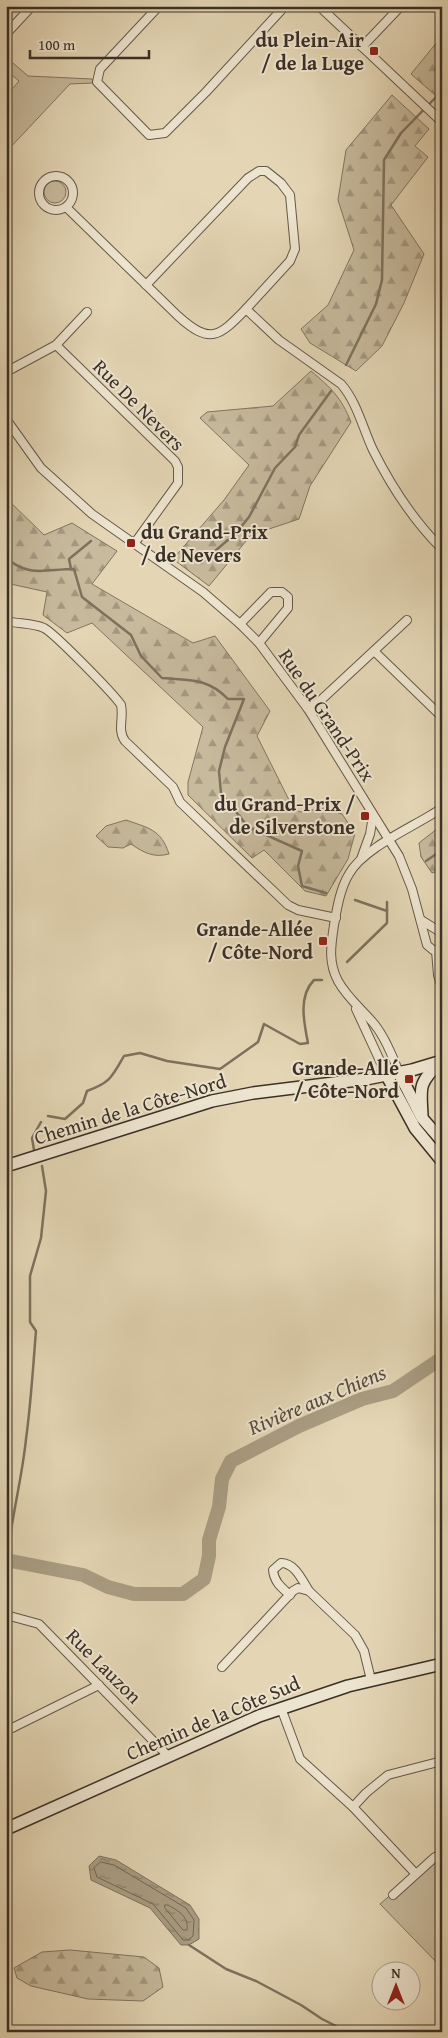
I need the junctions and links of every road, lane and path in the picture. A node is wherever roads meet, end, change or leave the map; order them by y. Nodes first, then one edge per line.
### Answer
1 (32, 6) edge
2 (159, 6) edge
3 (285, 6) edge
4 (319, 6) edge
5 (401, 6) edge
6 (6, 34) edge
7 (362, 47) junction
8 (441, 122) edge
9 (66, 207) junction
10 (146, 285) junction
11 (246, 310) junction
12 (87, 312) dead end
13 (56, 345) junction
14 (6, 372) edge
15 (6, 419) edge
16 (134, 544) junction
17 (442, 549) edge
18 (407, 620) dead end
19 (6, 622) edge
20 (240, 624) junction
21 (259, 643) junction
22 (374, 651) junction
23 (308, 709) junction
24 (442, 717) edge
25 (442, 808) edge
26 (372, 816) junction
27 (388, 841) junction
28 (361, 859) junction
29 (336, 918) junction
30 (421, 920) junction
31 (442, 933) edge
32 (439, 951) edge
33 (442, 988) edge
34 (355, 1005) junction
35 (441, 1062) edge
36 (398, 1073) junction
37 (387, 1076) junction
38 (422, 1118) junction
39 (442, 1142) edge
40 (442, 1161) edge
41 (6, 1166) edge
42 (309, 1591) junction
43 (290, 1595) junction
44 (6, 1615) edge
45 (442, 1664) edge
46 (222, 1667) dead end
47 (371, 1680) junction
48 (99, 1685) junction
49 (281, 1708) junction
50 (6, 1731) edge
51 (168, 1756) junction
52 (442, 1762) edge
53 (353, 1807) junction
54 (6, 1829) edge
55 (442, 1855) edge
56 (415, 1873) junction
57 (393, 1895) dead end

1 - 6 street
2 - 3 street
4 - 7 street
5 - 7 street
7 - 8 street
9 - 9 street
9 - 10 street
10 - 11 street
10 - 11 street
11 - 17 street
12 - 13 street
13 - 14 street
13 - 16 street, Rue De Nevers
15 - 16 street, Rue du Grand-Prix
16 - 20 street, Rue du Grand-Prix
18 - 22 street
19 - 29 street
20 - 21 street, Rue du Grand-Prix
20 - 21 street
21 - 23 street, Rue du Grand-Prix
22 - 23 street
22 - 24 street
23 - 26 street, Rue du Grand-Prix
25 - 27 street
26 - 27 street, Rue du Grand-Prix
26 - 28 street
27 - 28 street
27 - 30 street, Rue du Grand-Prix
28 - 29 street
29 - 34 street
30 - 31 street
30 - 32 street, Rue du Grand-Prix
32 - 33 street
34 - 36 street
34 - 37 street
35 - 36 street, Chemin de la Côte-Nord
35 - 38 street
36 - 37 street, Chemin de la Côte-Nord
36 - 38 street
37 - 40 street
37 - 41 street, Chemin de la Côte-Nord
38 - 39 street
42 - 43 street
42 - 43 street
42 - 47 street
43 - 46 street
44 - 48 street, Rue Lauzon
45 - 47 street, Chemin de la Côte Sud
47 - 49 street, Chemin de la Côte Sud
48 - 50 street
48 - 51 street, Rue Lauzon
49 - 51 street, Chemin de la Côte Sud
49 - 53 street
51 - 54 street, Chemin de la Côte Sud
52 - 53 street
53 - 56 street
55 - 56 street
56 - 57 street

